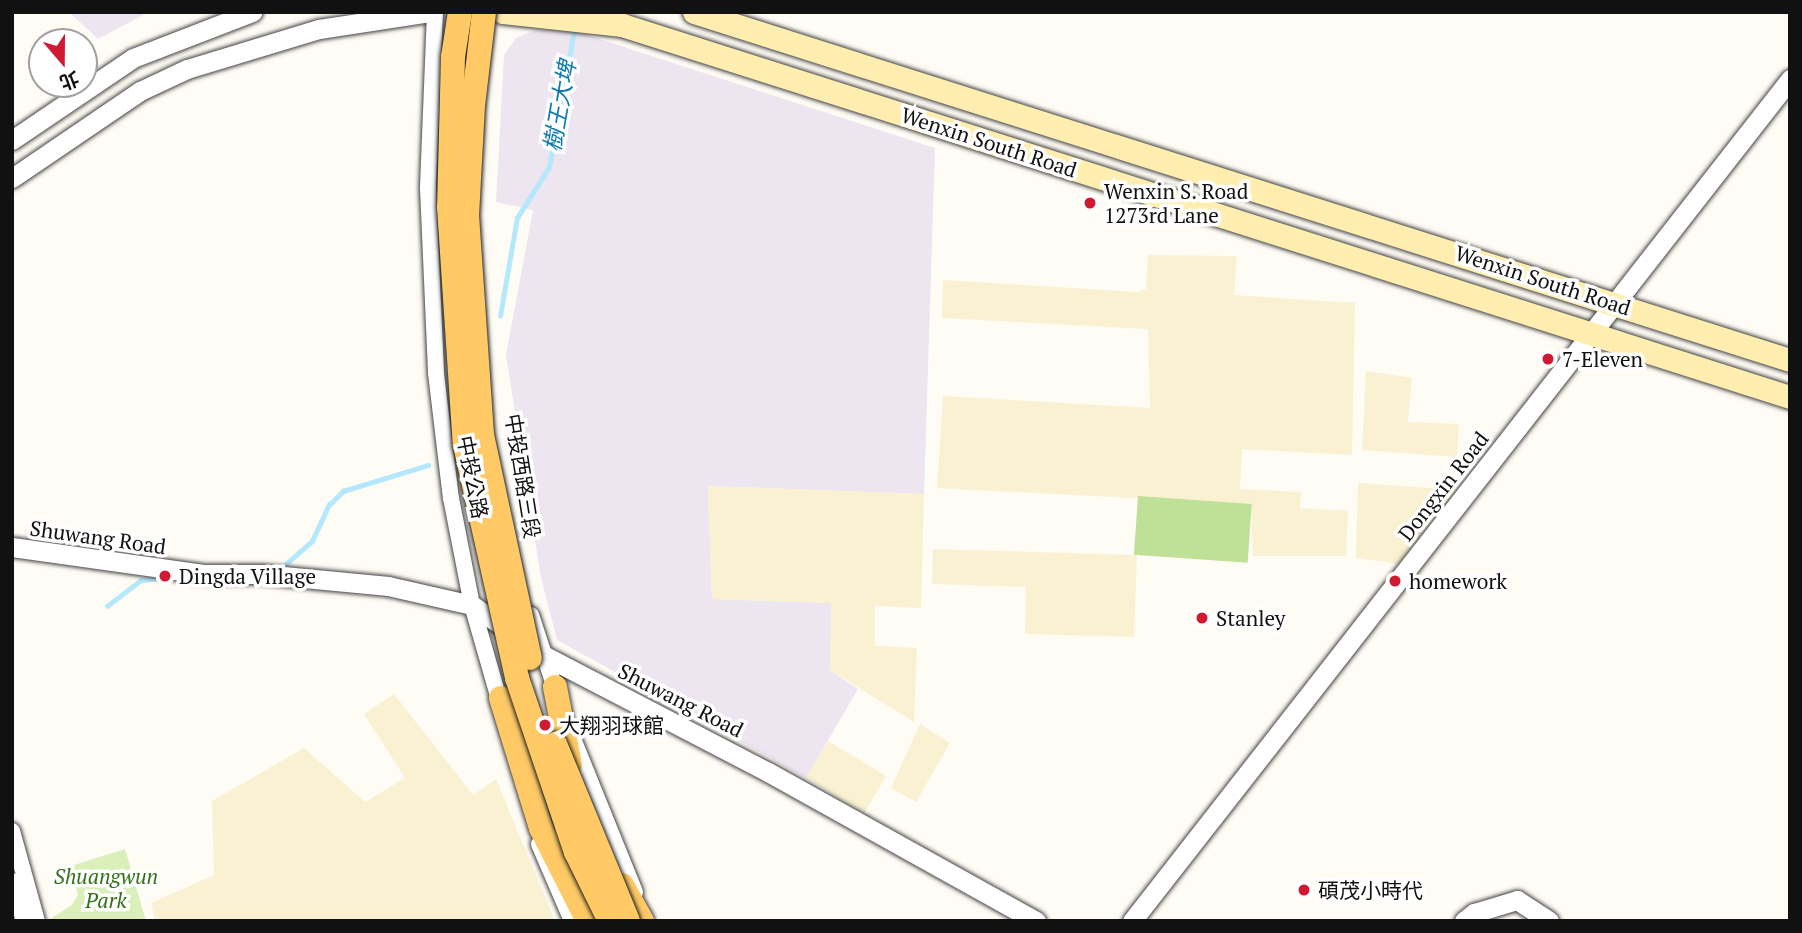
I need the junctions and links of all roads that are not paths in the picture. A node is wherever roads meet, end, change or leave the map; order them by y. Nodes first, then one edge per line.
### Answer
1 (252, 12) edge
2 (433, 12) edge
3 (460, 12) edge
4 (484, 12) edge
5 (494, 12) edge
6 (503, 12) edge
7 (694, 12) edge
8 (1790, 79) edge
9 (12, 140) edge
10 (12, 178) edge
11 (1614, 303) junction
12 (1590, 332) junction
13 (1790, 360) edge
14 (1790, 397) edge
15 (495, 447) junction
16 (445, 451) junction
17 (12, 547) edge
18 (472, 605) junction
19 (545, 656) junction
20 (555, 687) junction
21 (502, 698) junction
22 (12, 831) edge
23 (12, 881) edge
24 (24, 921) edge
25 (37, 921) edge
26 (572, 921) edge
27 (588, 921) edge
28 (610, 921) edge
29 (628, 921) edge
30 (642, 921) edge
31 (653, 921) edge
32 (1036, 921) edge
33 (1132, 921) edge
34 (1464, 921) edge
35 (1549, 921) edge

1 - 9 street
2 - 10 street
2 - 16 street
3 - 28 main road, 中投公路, bridge
4 - 29 main road, 中投公路, bridge
5 - 15 street, 中投西路三段
6 - 12 main road, Wenxin South Road
7 - 11 main road, Wenxin South Road
8 - 11 street, Dongxin Road
11 - 12 street, Dongxin Road
11 - 13 main road, Wenxin South Road
12 - 14 main road, Wenxin South Road
12 - 33 street, Dongxin Road
15 - 16 street
15 - 19 street, 中投西路三段
16 - 18 street
17 - 18 street, Shuwang Road
18 - 19 street, Shuwang Road
18 - 21 street
19 - 20 street, 中投西路三段
19 - 32 street, Shuwang Road
20 - 30 main road
20 - 31 street, 中投西路三段
21 - 26 street
21 - 27 main road
22 - 25 street
23 - 24 street
34 - 35 street

